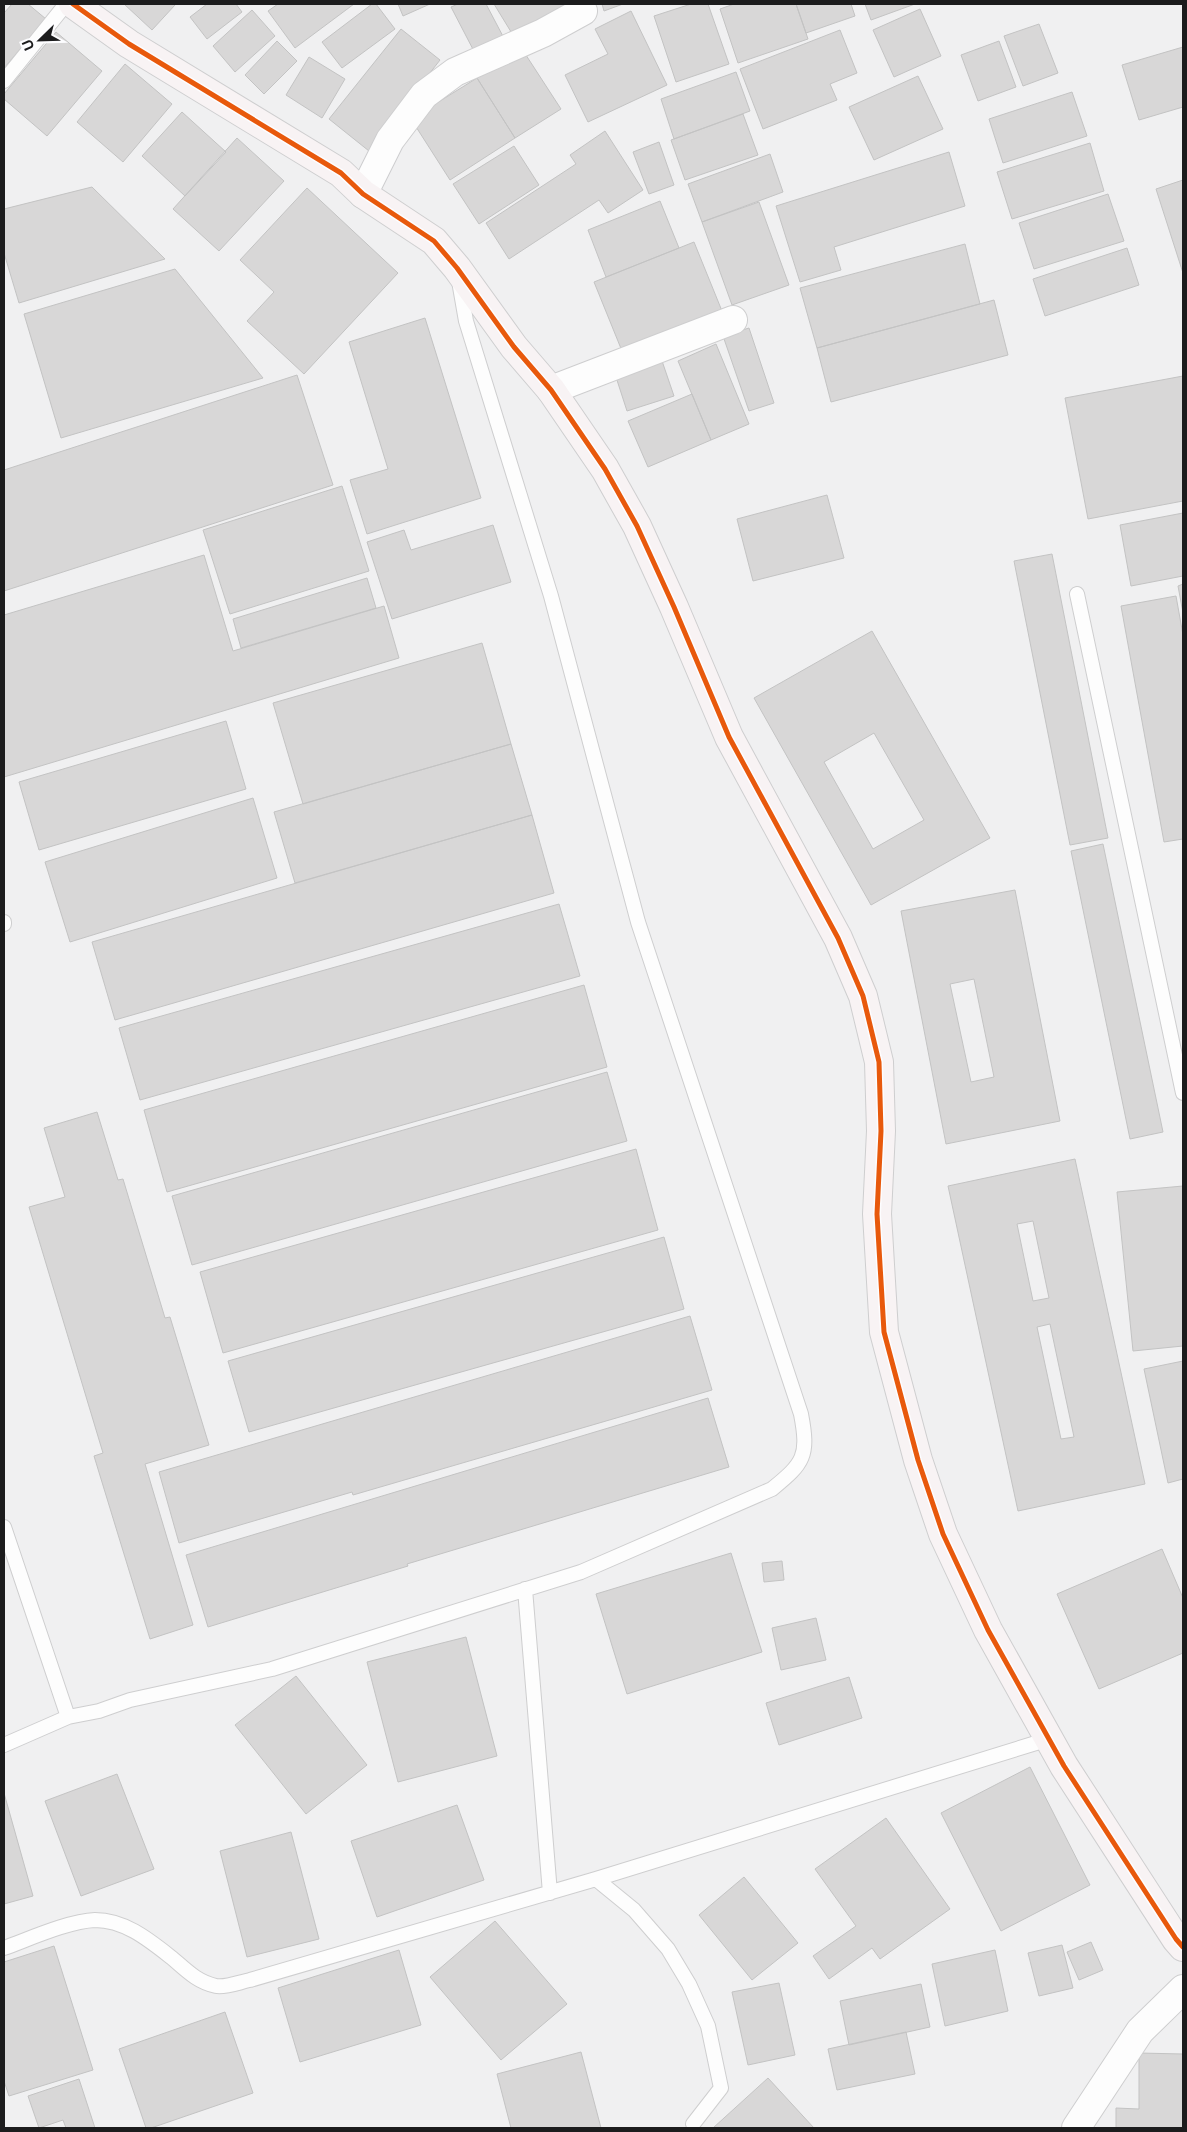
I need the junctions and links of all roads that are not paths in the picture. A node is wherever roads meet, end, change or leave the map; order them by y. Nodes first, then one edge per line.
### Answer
1 (66, 4) edge
2 (73, 4) edge
3 (583, 11) dead end
4 (4, 82) edge
5 (363, 194) junction
6 (457, 268) junction
7 (733, 320) dead end
8 (551, 390) junction
9 (1077, 594) dead end
10 (1183, 1094) edge
11 (4, 1527) edge
12 (525, 1589) junction
13 (68, 1717) junction
14 (1049, 1739) junction
15 (4, 1745) edge
16 (596, 1879) junction
17 (550, 1893) junction
18 (1183, 1947) edge
19 (4, 1948) edge
20 (1183, 1989) edge
21 (693, 2124) dead end
22 (1076, 2128) edge

1 - 4 lane
2 - 5 street
3 - 5 street
5 - 6 street
6 - 8 street
6 - 12 lane
7 - 8 street
8 - 14 street
9 - 10 lane
11 - 13 lane
12 - 13 lane
12 - 17 lane
13 - 15 lane
14 - 16 lane
14 - 18 street
16 - 17 lane
16 - 21 lane
17 - 19 lane
20 - 22 street

